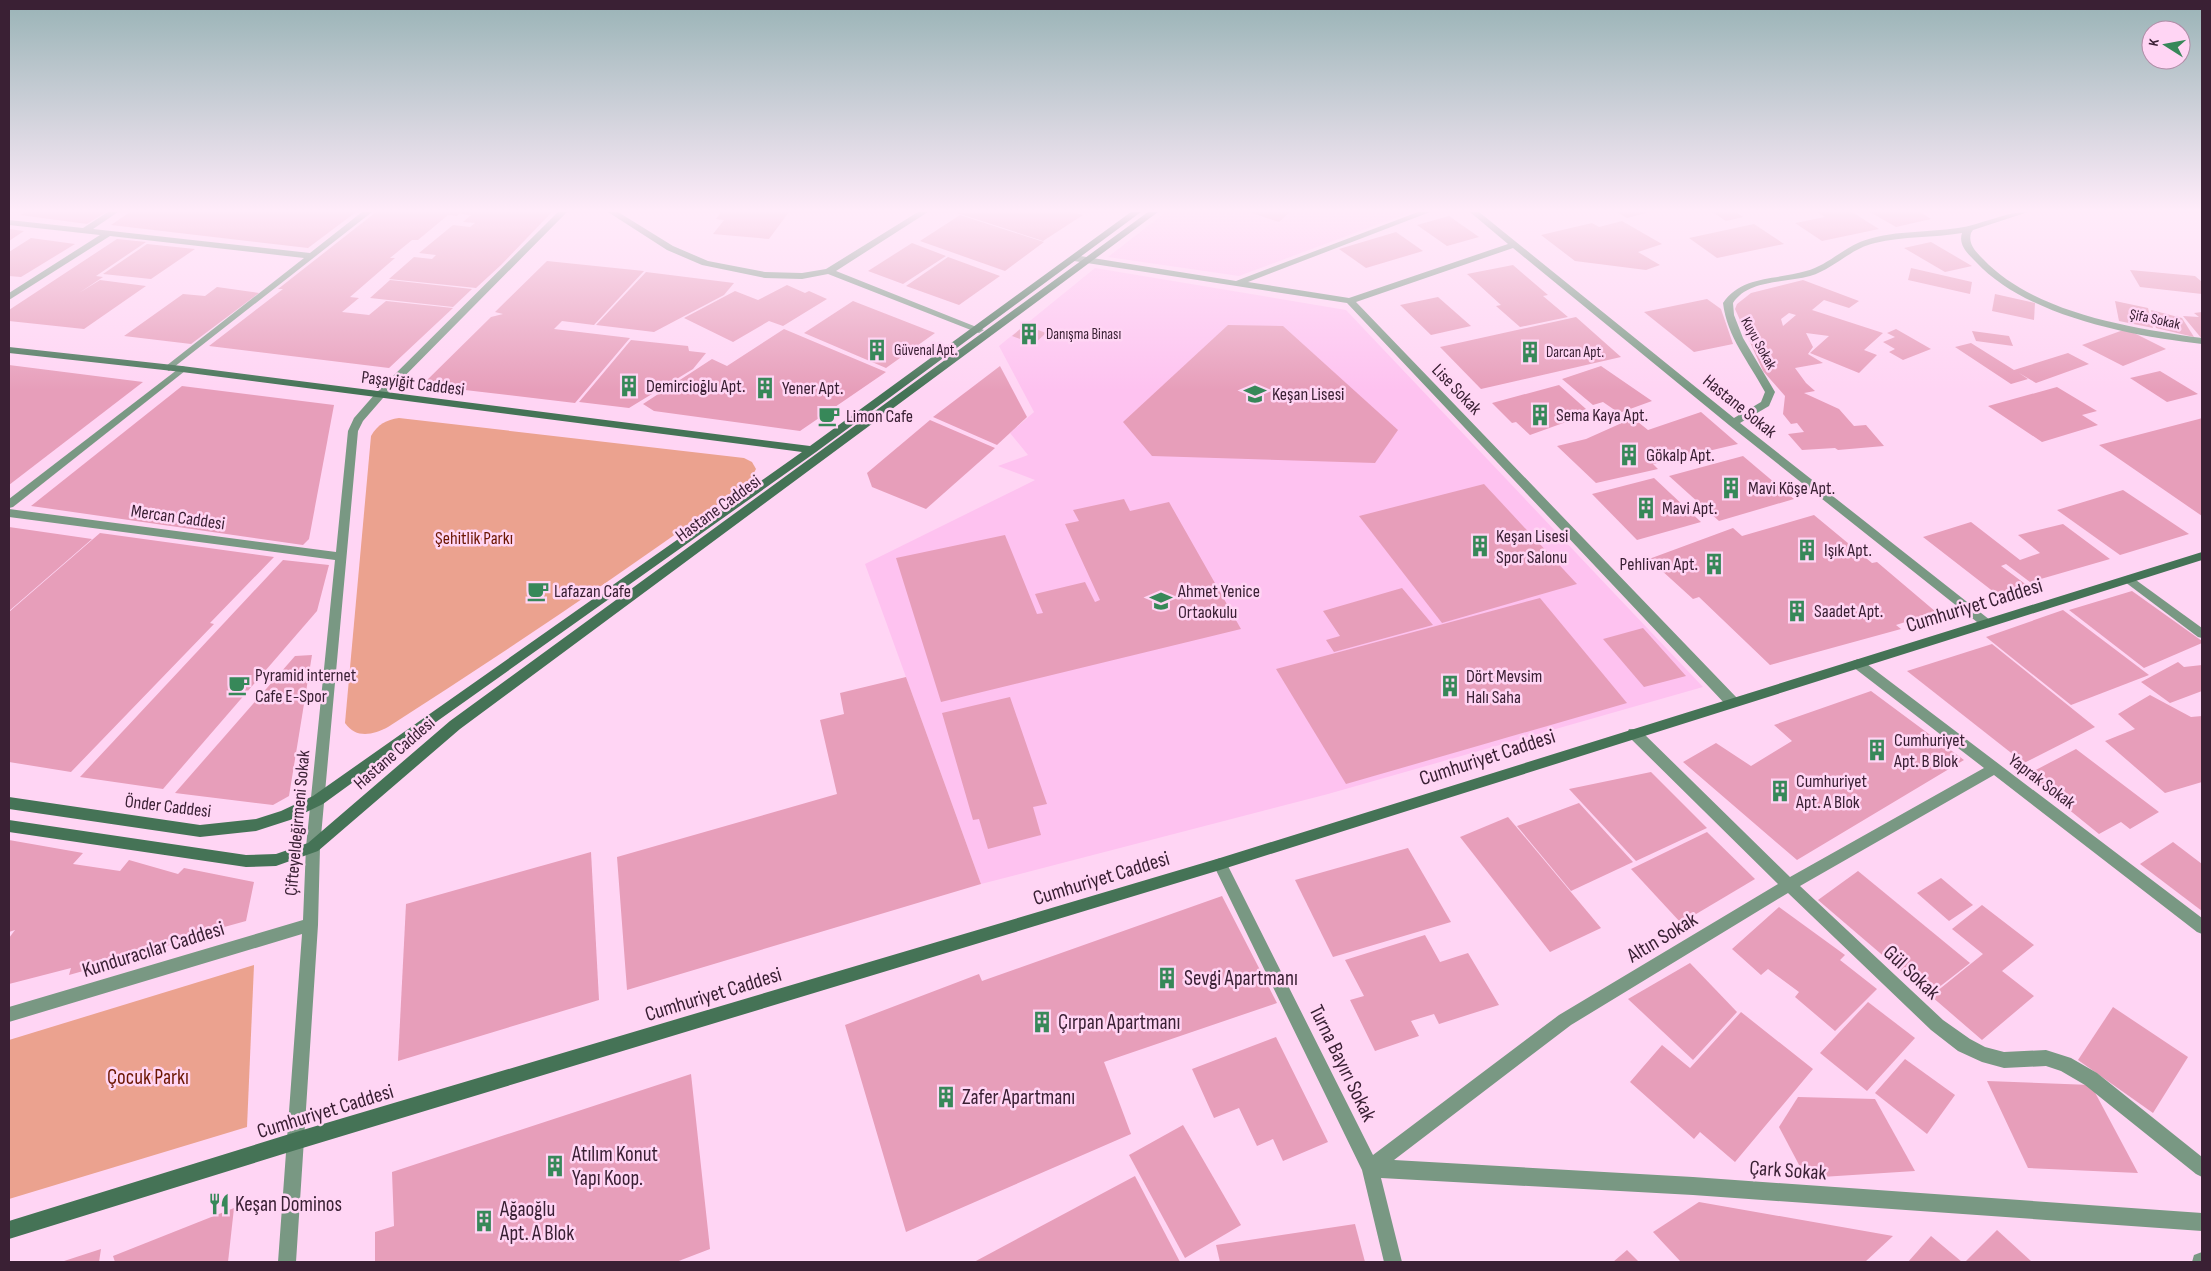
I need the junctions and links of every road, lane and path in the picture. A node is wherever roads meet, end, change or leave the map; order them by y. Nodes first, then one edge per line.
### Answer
1 (49, 271) edge
2 (292, 271) edge
3 (504, 271) edge
4 (743, 271) edge
5 (826, 271) edge
6 (829, 271) edge
7 (1064, 271) edge
8 (1065, 271) edge
9 (1162, 271) edge
10 (1269, 271) edge
11 (1435, 271) edge
12 (1547, 271) edge
13 (1816, 271) edge
14 (1992, 271) edge
15 (1238, 283) junction
16 (9, 297) edge
17 (1350, 301) junction
18 (979, 330) junction
19 (2202, 341) edge
20 (9, 350) edge
21 (169, 368) junction
22 (182, 370) junction
23 (379, 396) junction
24 (1733, 423) junction
25 (812, 450) junction
26 (9, 504) edge
27 (9, 513) edge
28 (2202, 556) edge
29 (342, 557) junction
30 (2129, 579) junction
31 (1986, 623) junction
32 (2202, 634) edge
33 (1858, 664) junction
34 (1732, 702) junction
35 (1634, 733) junction
36 (1994, 768) junction
37 (318, 800) junction
38 (9, 803) edge
39 (9, 826) edge
40 (313, 847) junction
41 (1220, 864) junction
42 (1789, 886) junction
43 (310, 925) junction
44 (2202, 927) edge
45 (9, 1014) edge
46 (296, 1142) junction
47 (1370, 1168) junction
48 (2202, 1168) edge
49 (2202, 1222) edge
50 (9, 1230) edge
51 (287, 1262) edge
52 (1393, 1262) edge

1 - 16 street
2 - 21 street
3 - 23 street, Çifteyeldeğirmeni Sokak
4 - 5 street
6 - 18 street
7 - 18 main road, Hastane Caddesi
8 - 40 main road, Hastane Caddesi
9 - 15 street
10 - 15 street
11 - 17 street
12 - 24 street, Hastane Sokak
13 - 24 street, Kuyu Sokak
14 - 19 street, Şifa Sokak
15 - 17 street
17 - 34 street, Lise Sokak
18 - 25 main road, Hastane Caddesi
20 - 21 main road, Paşayiğit Caddesi
21 - 22 main road, Paşayiğit Caddesi
22 - 23 main road, Paşayiğit Caddesi
22 - 26 street
23 - 25 main road, Paşayiğit Caddesi
23 - 29 street, Çifteyeldeğirmeni Sokak
24 - 31 street, Hastane Sokak
25 - 37 main road, Hastane Caddesi
27 - 29 street, Mercan Caddesi
28 - 30 main road, Cumhuriyet Caddesi
29 - 37 street, Çifteyeldeğirmeni Sokak
30 - 31 main road, Cumhuriyet Caddesi
30 - 32 street
31 - 33 main road, Cumhuriyet Caddesi
33 - 34 main road, Cumhuriyet Caddesi
33 - 36 street, Yaprak Sokak
34 - 35 main road, Cumhuriyet Caddesi
35 - 41 main road, Cumhuriyet Caddesi
35 - 42 street, Gül Sokak
36 - 42 street, Altın Sokak
36 - 44 street, Yaprak Sokak
37 - 38 main road, Önder Caddesi
37 - 40 street, Çifteyeldeğirmeni Sokak
39 - 40 main road
40 - 43 street, Çifteyeldeğirmeni Sokak
41 - 46 main road, Cumhuriyet Caddesi
41 - 47 street, Turna Bayırı Sokak
42 - 47 street, Altın Sokak
42 - 48 street, Gül Sokak
43 - 45 street, Kunduracılar Caddesi
43 - 46 street, Çifteyeldeğirmeni Sokak
46 - 50 main road, Cumhuriyet Caddesi
46 - 51 street, Çifteyeldeğirmeni Sokak
47 - 49 street, Çark Sokak
47 - 52 street, Turna Bayırı Sokak

